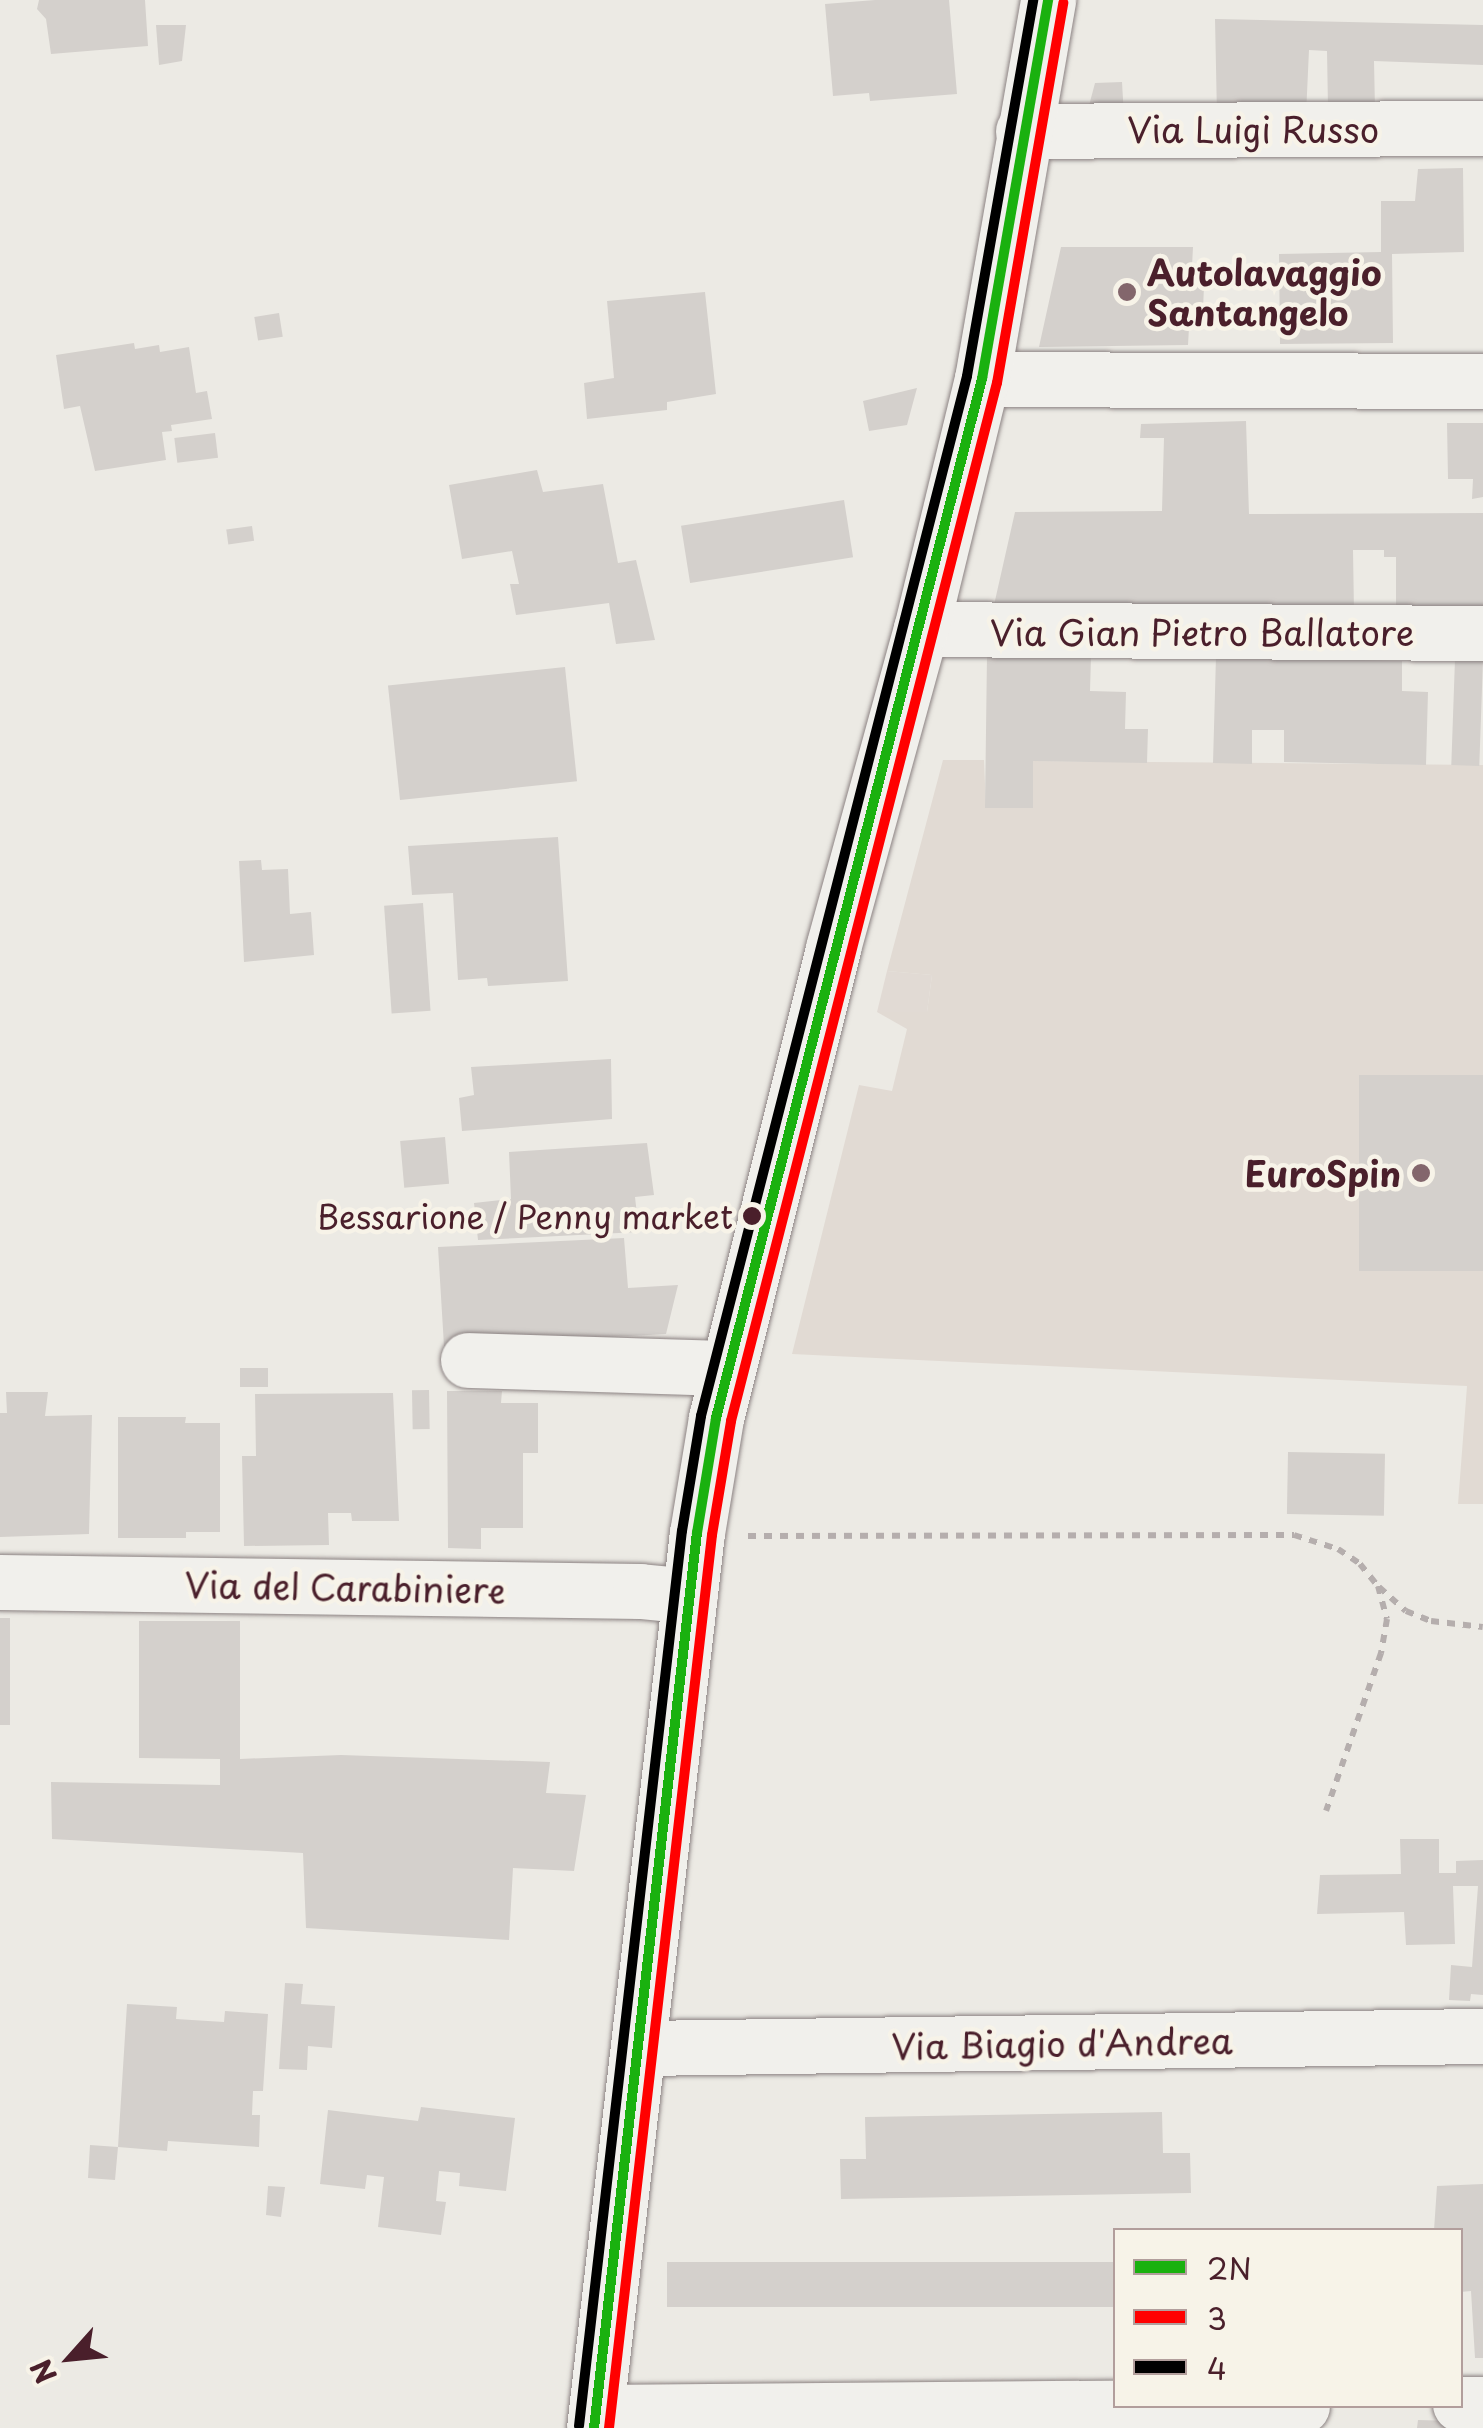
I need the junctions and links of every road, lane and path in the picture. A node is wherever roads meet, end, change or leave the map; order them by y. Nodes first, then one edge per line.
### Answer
1 (1048, 0) edge
2 (1483, 128) edge
3 (1022, 131) junction
4 (982, 379) junction
5 (1483, 381) edge
6 (921, 629) junction
7 (1483, 632) edge
8 (468, 1360) dead end
9 (728, 1368) junction
10 (697, 1533) junction
11 (0, 1582) edge
12 (1378, 1586) junction
13 (690, 1596) junction
14 (1483, 1627) edge
15 (1326, 1810) dead end
16 (1483, 2036) edge
17 (640, 2048) junction
18 (1201, 2408) edge
19 (595, 2420) edge

1 - 3 street
2 - 3 street, Via Luigi Russo
3 - 4 street
4 - 5 street
4 - 6 street
6 - 7 street, Via Gian Pietro Ballatore
6 - 9 street
8 - 9 street
9 - 10 street
10 - 12 path
10 - 13 street
11 - 13 street, Via del Carabiniere
12 - 14 path
12 - 15 path
13 - 17 street
16 - 17 street, Via Biagio d'Andrea
17 - 19 street
18 - 19 street

